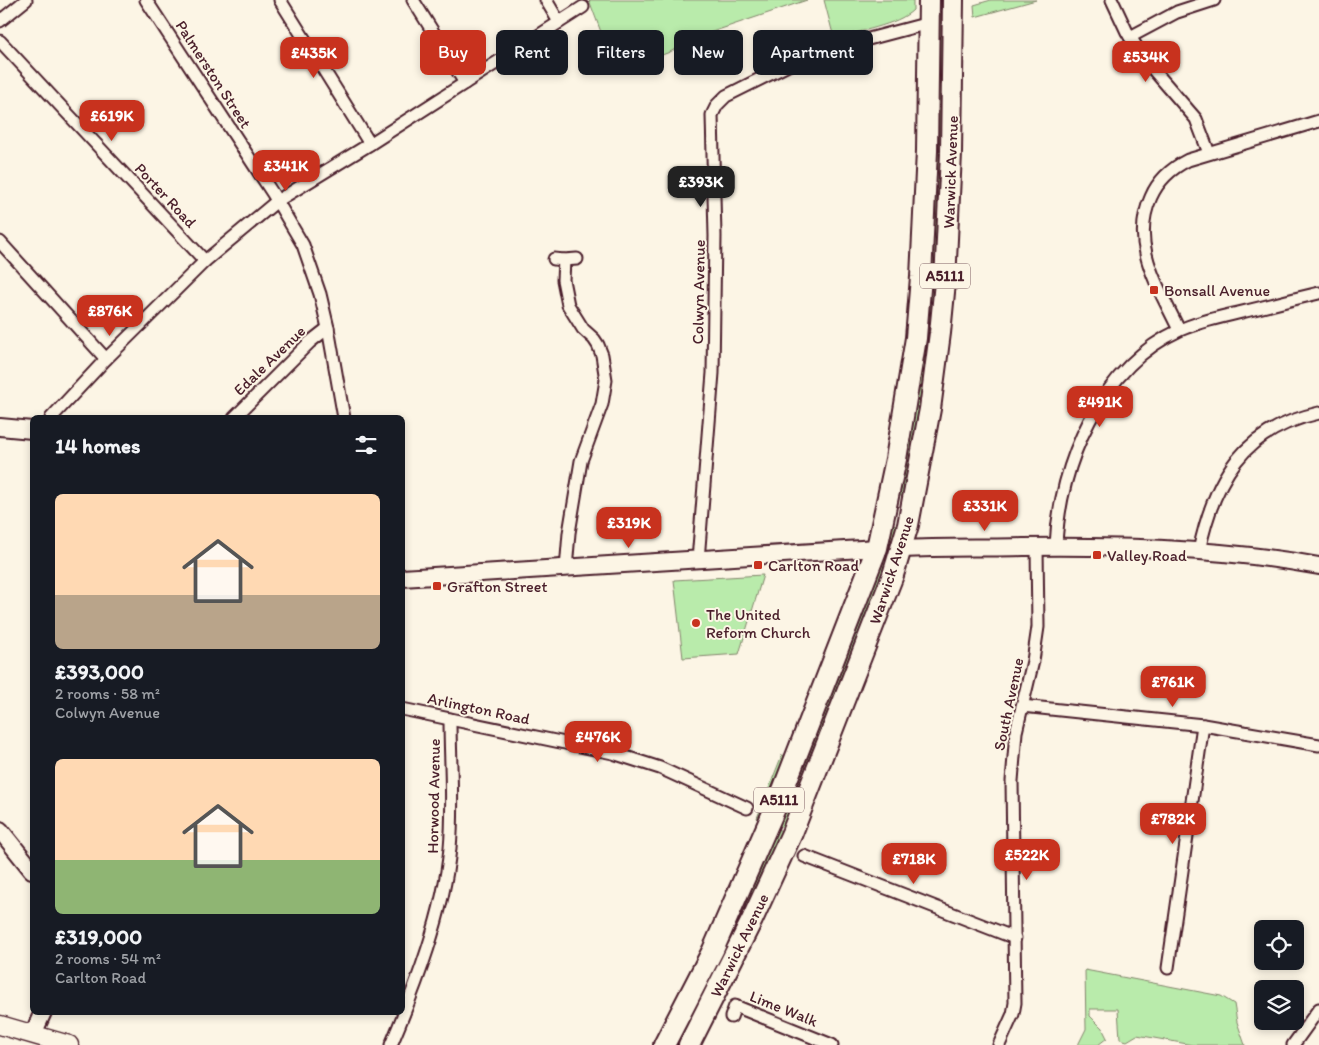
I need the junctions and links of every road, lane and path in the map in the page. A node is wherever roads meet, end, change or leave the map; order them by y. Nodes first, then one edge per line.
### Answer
1 (26, 0) edge
2 (146, 0) edge
3 (280, 0) edge
4 (413, 0) edge
5 (546, 0) edge
6 (929, 0) edge
7 (953, 0) edge
8 (1112, 0) edge
9 (1214, 0) edge
10 (583, 6) dead end
11 (0, 21) edge
12 (559, 22) junction
13 (929, 23) junction
14 (1130, 37) junction
15 (0, 41) edge
16 (465, 83) junction
17 (1319, 121) edge
18 (370, 144) junction
19 (1209, 153) junction
20 (277, 200) junction
21 (1, 245) edge
22 (577, 259) dead end
23 (205, 262) junction
24 (1319, 293) edge
25 (328, 328) junction
26 (1179, 330) junction
27 (106, 359) junction
28 (1319, 413) edge
29 (53, 415) edge
30 (237, 415) edge
31 (343, 415) edge
32 (0, 427) edge
33 (30, 430) edge
34 (1056, 546) junction
35 (1036, 547) junction
36 (877, 548) junction
37 (902, 549) junction
38 (1199, 551) junction
39 (698, 560) junction
40 (1319, 566) edge
41 (566, 569) junction
42 (405, 578) edge
43 (1022, 706) junction
44 (405, 710) edge
45 (450, 719) junction
46 (1203, 725) junction
47 (1319, 745) edge
48 (747, 808) dead end
49 (0, 830) edge
50 (804, 856) dead end
51 (30, 868) edge
52 (1015, 938) junction
53 (1168, 968) dead end
54 (405, 1007) edge
55 (1319, 1009) edge
56 (42, 1015) edge
57 (402, 1015) edge
58 (731, 1017) dead end
59 (0, 1025) edge
60 (30, 1040) edge
61 (69, 1045) edge
62 (391, 1045) edge
63 (664, 1045) edge
64 (689, 1045) edge
65 (832, 1045) edge
66 (999, 1045) edge
67 (1293, 1045) edge

1 - 11 street
2 - 20 street, Palmerston Street
3 - 18 street
4 - 16 street
5 - 12 street
6 - 13 highway, Warwick Avenue / A5111
7 - 37 highway, Warwick Avenue / A5111
8 - 14 street
9 - 14 street
10 - 12 street
12 - 16 street
13 - 36 highway, Warwick Avenue / A5111
13 - 39 street, Colwyn Avenue
14 - 19 street
15 - 23 street, Porter Road
16 - 18 street
17 - 19 street
18 - 20 street
19 - 26 street
20 - 23 street
20 - 25 street, Palmerston Street
21 - 27 street
22 - 41 street
23 - 27 street
24 - 26 street
25 - 30 street, Edale Avenue
25 - 31 street, Palmerston Street
26 - 34 street
27 - 29 street
28 - 38 street
32 - 33 street
34 - 35 street
34 - 38 street
35 - 37 street
35 - 43 street, South Avenue
36 - 39 street
36 - 63 highway, Warwick Avenue / A5111
37 - 64 highway, Warwick Avenue / A5111
38 - 40 street
39 - 41 street
41 - 42 street
43 - 46 street
43 - 52 street, South Avenue
44 - 45 street, Arlington Road
45 - 48 street, Arlington Road
45 - 54 street, Horwood Avenue
46 - 47 street
46 - 53 street
49 - 51 street
50 - 52 street
52 - 66 street, South Avenue
55 - 67 street
56 - 60 street
57 - 62 street, Horwood Avenue
58 - 65 street, Lime Walk
59 - 60 main road
60 - 61 main road

